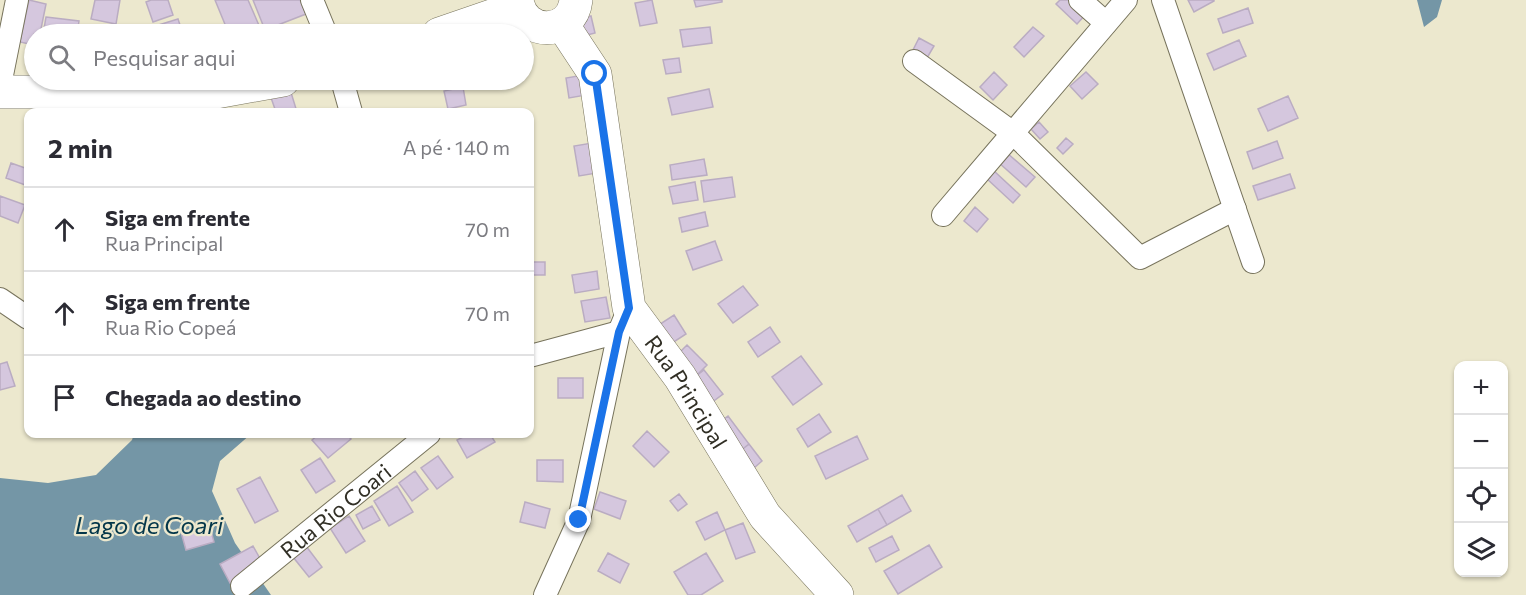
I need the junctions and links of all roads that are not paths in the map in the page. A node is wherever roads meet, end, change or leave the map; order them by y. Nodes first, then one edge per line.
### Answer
1 (17, 0) edge
2 (312, 0) edge
3 (1080, 0) edge
4 (1126, 0) edge
5 (1163, 0) edge
6 (517, 4) edge
7 (569, 12) edge
8 (1107, 23) junction
9 (322, 24) edge
10 (465, 24) edge
11 (914, 61) dead end
12 (0, 85) edge
13 (253, 90) edge
14 (345, 90) edge
15 (0, 92) edge
16 (217, 102) edge
17 (350, 108) edge
18 (1013, 134) junction
19 (1235, 209) junction
20 (943, 215) dead end
21 (1253, 262) dead end
22 (0, 299) edge
23 (24, 315) edge
24 (624, 320) junction
25 (534, 354) edge
26 (424, 438) edge
27 (242, 586) dead end
28 (545, 595) edge
29 (837, 595) edge

1 - 12 street
2 - 9 street
3 - 8 street
4 - 8 street
5 - 19 street
6 - 7 street
6 - 10 street
7 - 24 street, Rua Principal
8 - 18 street
11 - 18 street
13 - 16 street
14 - 17 street
15 - 16 street
18 - 19 street
18 - 20 street
19 - 21 street
22 - 23 street
24 - 25 street
24 - 28 street
24 - 29 street, Rua Principal
26 - 27 street, Rua Rio Coari

